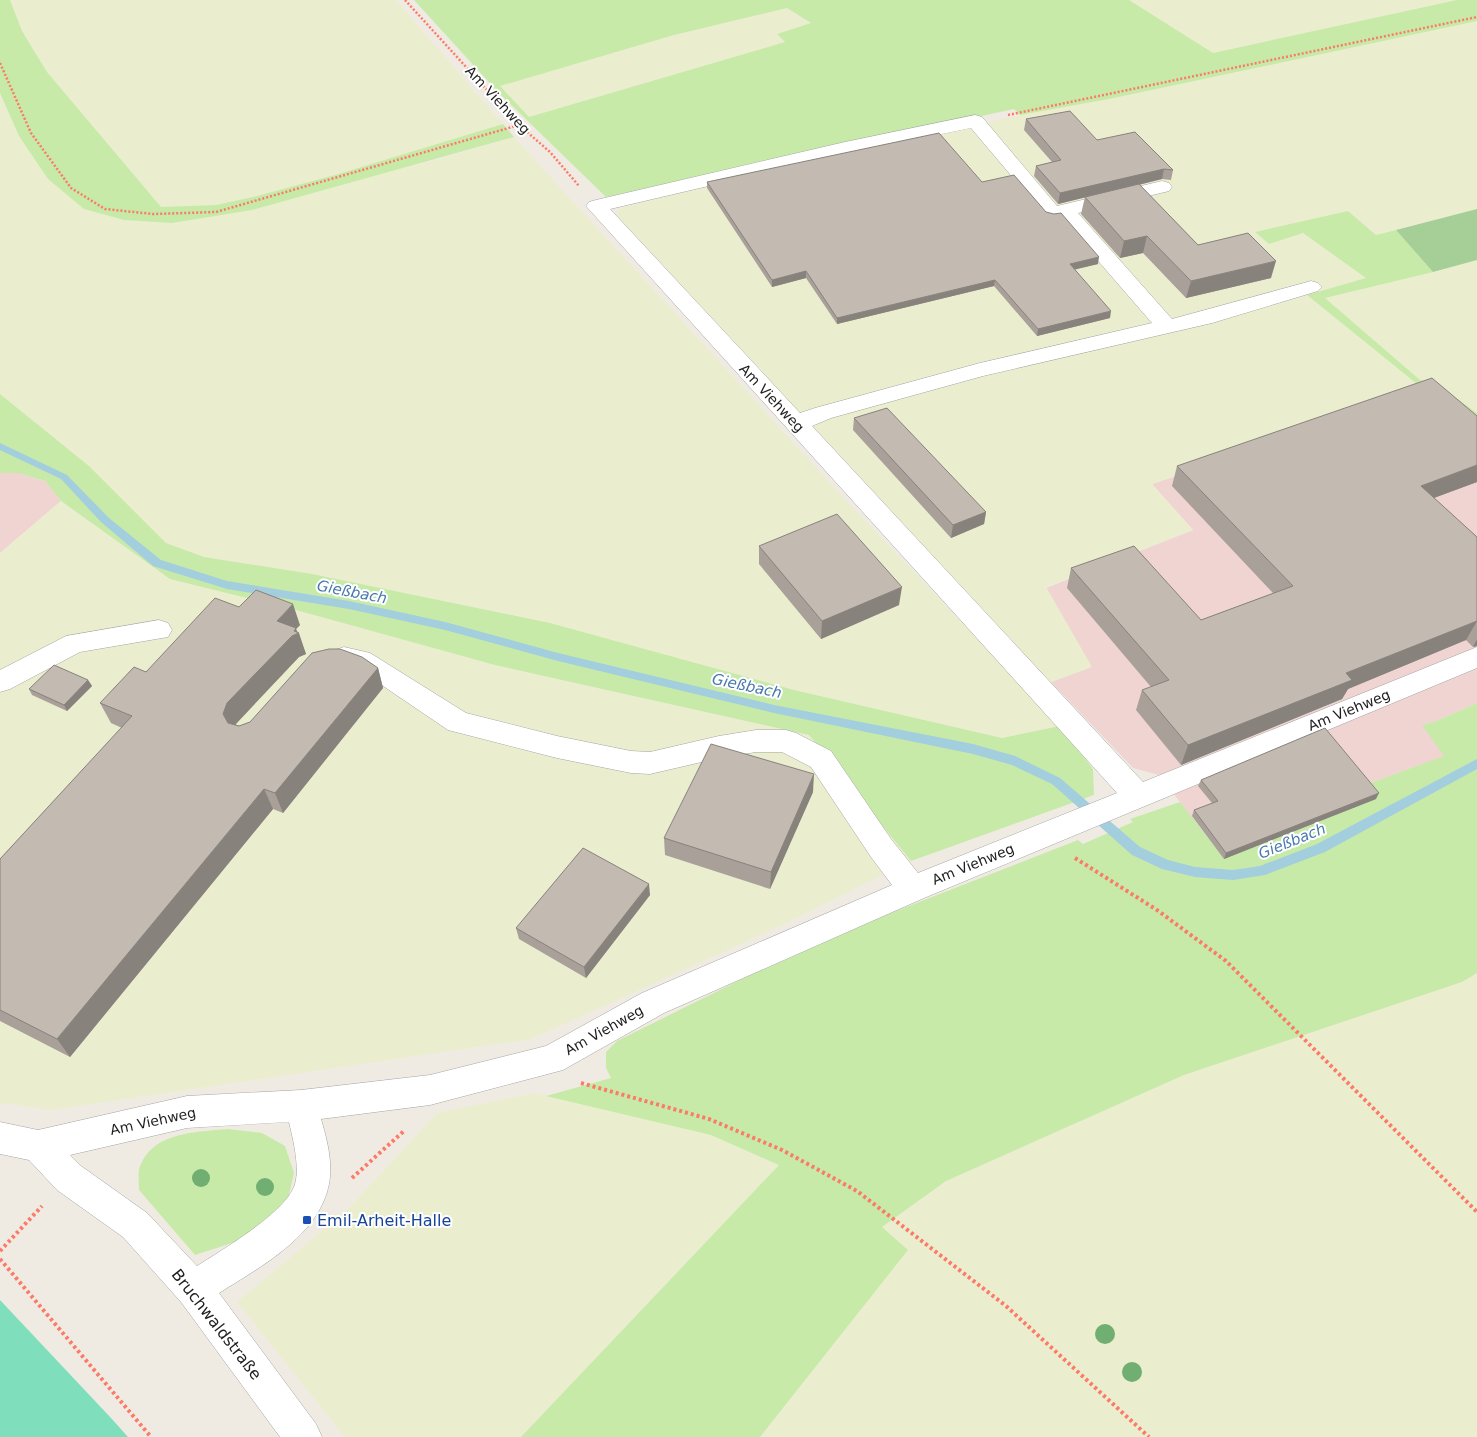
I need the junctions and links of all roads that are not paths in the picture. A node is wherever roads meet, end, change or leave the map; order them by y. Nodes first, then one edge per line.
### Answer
1 (1162, 188) dead end
2 (1064, 210) junction
3 (1311, 287) dead end
4 (1166, 326) junction
5 (795, 424) junction
6 (159, 630) dead end
7 (1477, 657) edge
8 (316, 662) edge
9 (0, 682) edge
10 (1138, 796) junction
11 (913, 888) junction
12 (301, 1106) junction
13 (0, 1138) edge
14 (38, 1146) junction
15 (194, 1289) junction
16 (303, 1437) edge

1 - 2 street
2 - 4 street
2 - 5 street, Am Viehweg
3 - 4 street
4 - 5 street
5 - 10 street, Am Viehweg
6 - 9 street
7 - 10 street, Am Viehweg
8 - 11 street
10 - 11 street, Am Viehweg
11 - 12 street, Am Viehweg
12 - 14 street, Am Viehweg
12 - 15 street
13 - 14 street
14 - 15 street, Bruchwaldstraße
15 - 16 street, Bruchwaldstraße

